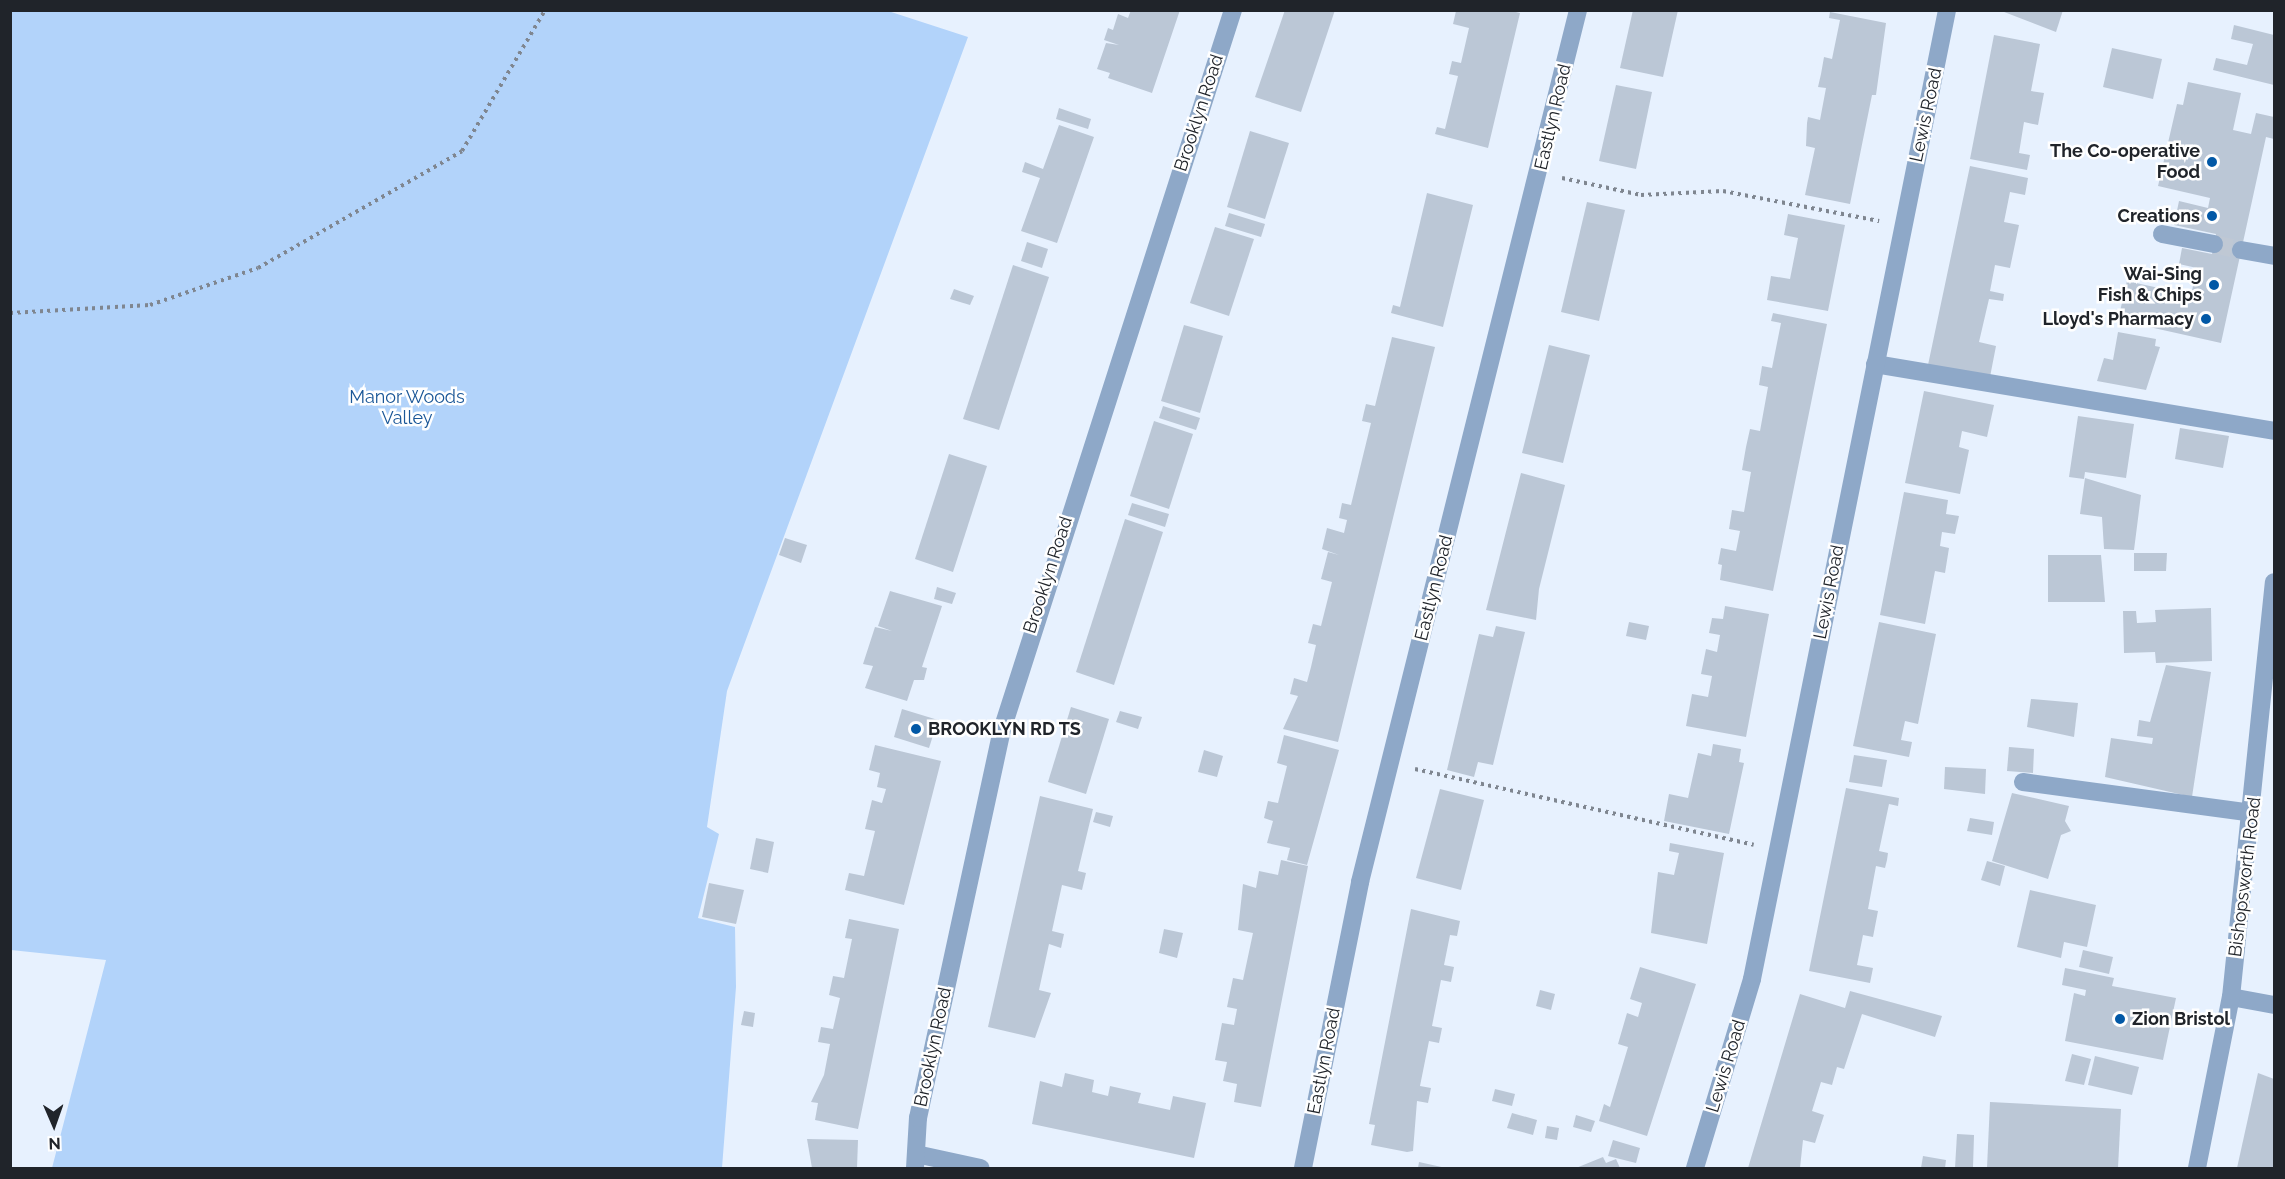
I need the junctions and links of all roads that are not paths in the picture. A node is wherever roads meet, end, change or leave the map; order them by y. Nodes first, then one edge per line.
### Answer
1 (1233, 10) edge
2 (1578, 10) edge
3 (1947, 10) edge
4 (2162, 234) dead end
5 (2214, 244) tunnel mouth
6 (2241, 250) tunnel mouth
7 (2274, 256) edge
8 (1875, 364) junction
9 (2274, 431) edge
10 (2274, 582) edge
11 (2268, 745) edge
12 (2023, 782) dead end
13 (2252, 813) junction
14 (2231, 997) junction
15 (2274, 1005) edge
16 (915, 1161) edge
17 (981, 1168) edge
18 (1303, 1168) edge
19 (1695, 1168) edge
20 (2197, 1168) edge

1 - 16 street, Brooklyn Road
2 - 18 street, Eastlyn Road
3 - 8 street, Lewis Road
4 - 5 street
6 - 7 street
8 - 9 street
8 - 19 street, Lewis Road
10 - 11 street, Bishopsworth Road
11 - 13 street, Bishopsworth Road
12 - 13 street
13 - 14 street, Bishopsworth Road
14 - 15 street
14 - 20 street, Bishopsworth Road
16 - 17 street

